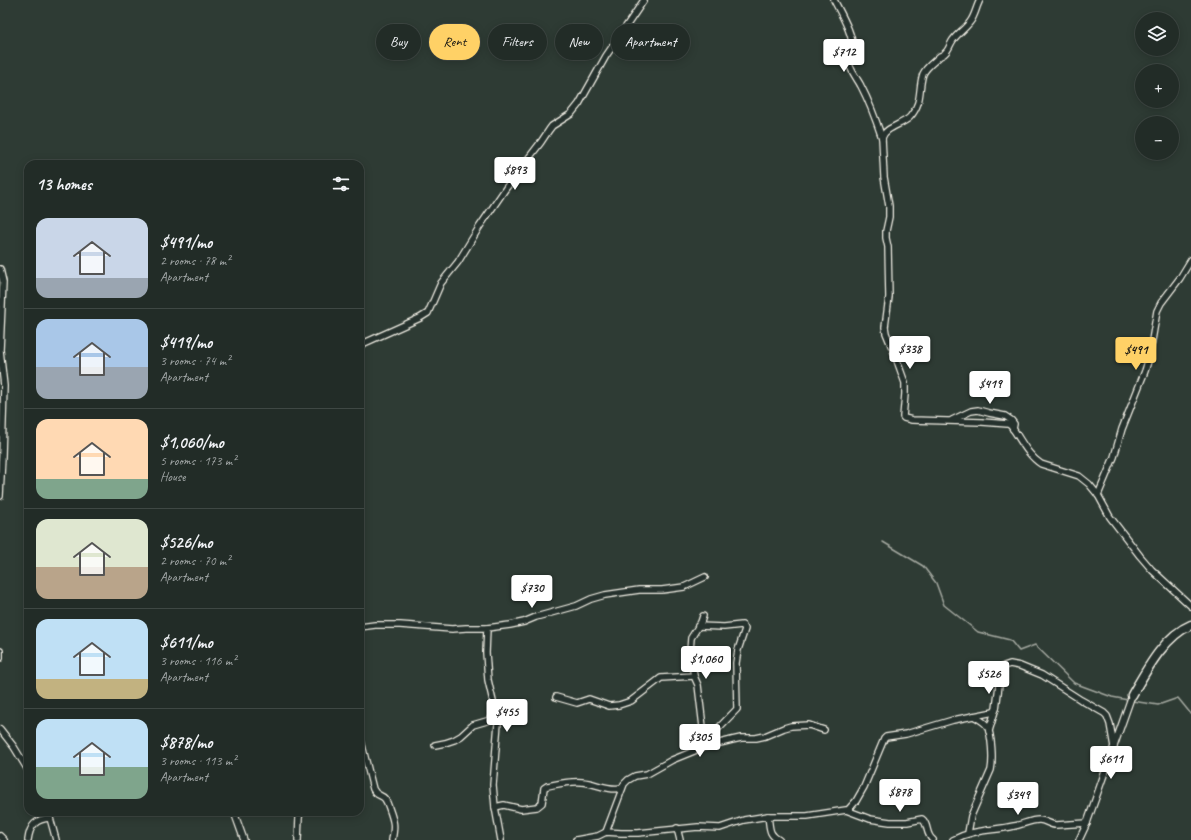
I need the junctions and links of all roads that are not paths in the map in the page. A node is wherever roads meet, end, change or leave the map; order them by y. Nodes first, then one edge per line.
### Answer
1 (644, 0) edge
2 (834, 0) edge
3 (980, 0) edge
4 (882, 138) junction
5 (1191, 260) edge
6 (0, 269) edge
7 (364, 343) edge
8 (949, 421) junction
9 (1013, 429) junction
10 (1098, 495) junction
11 (0, 496) edge
12 (705, 577) dead end
13 (1191, 606) edge
14 (703, 616) dead end
15 (1191, 625) edge
16 (364, 626) edge
17 (698, 626) junction
18 (487, 628) junction
19 (0, 651) edge
20 (0, 658) edge
21 (694, 676) junction
22 (1132, 695) joint
23 (556, 697) dead end
24 (995, 710) junction
25 (974, 716) junction
26 (497, 718) junction
27 (0, 729) edge
28 (824, 730) dead end
29 (989, 731) junction
30 (706, 744) junction
31 (435, 745) dead end
32 (1114, 746) junction
33 (364, 753) edge
34 (24, 763) edge
35 (622, 788) junction
36 (495, 807) junction
37 (848, 810) junction
38 (47, 816) edge
39 (49, 816) edge
40 (235, 816) edge
41 (299, 816) edge
42 (768, 816) junction
43 (1087, 823) junction
44 (677, 828) junction
45 (606, 832) junction
46 (968, 833) junction
47 (0, 836) edge
48 (596, 838) edge
49 (4, 840) edge
50 (28, 840) edge
51 (56, 840) edge
52 (244, 840) edge
53 (298, 840) edge
54 (392, 840) edge
55 (501, 840) edge
56 (576, 840) edge
57 (680, 840) edge
58 (779, 840) edge
59 (933, 840) edge
60 (953, 840) edge
61 (1079, 840) edge

1 - 7 street
2 - 4 street
3 - 4 street
4 - 8 street
5 - 10 street
6 - 11 street
8 - 9 street
8 - 9 street
9 - 10 street
10 - 13 street
12 - 18 street
14 - 17 street
15 - 22 street
16 - 18 street
17 - 21 street
17 - 30 street
18 - 26 street
19 - 20 street
21 - 23 street
21 - 30 street
22 - 32 street
24 - 25 street
24 - 29 street
24 - 32 street
25 - 29 street
25 - 37 street
26 - 31 street
26 - 36 street
27 - 34 street
28 - 30 street
29 - 46 street
30 - 35 street
32 - 43 street
33 - 54 street
35 - 36 street
35 - 45 street
36 - 55 street
37 - 42 street
37 - 59 street
38 - 50 street
39 - 51 street
40 - 52 street
41 - 53 street
42 - 44 street
42 - 58 street
43 - 46 street
43 - 61 street
44 - 45 street
44 - 57 street
45 - 48 street
46 - 60 street
47 - 49 street
48 - 56 street

